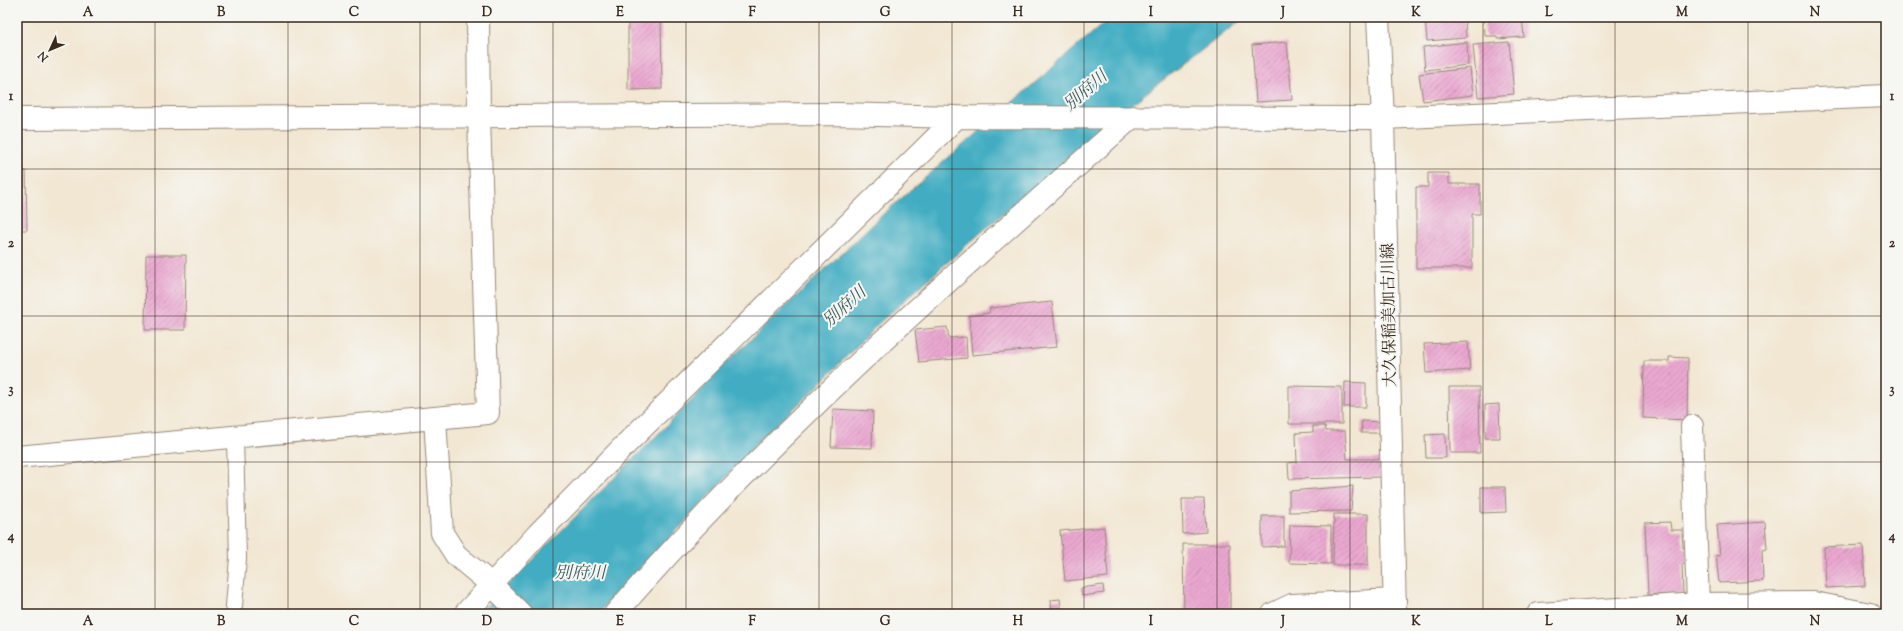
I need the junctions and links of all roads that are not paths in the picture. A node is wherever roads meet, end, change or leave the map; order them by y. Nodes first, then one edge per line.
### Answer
1 (478, 17) edge
2 (1378, 17) edge
3 (1886, 96) edge
4 (479, 116) junction
5 (963, 116) junction
6 (1124, 117) junction
7 (1383, 118) junction
8 (17, 119) edge
9 (436, 418) junction
10 (1692, 426) dead end
11 (235, 438) junction
12 (17, 456) edge
13 (491, 584) junction
14 (1698, 604) junction
15 (234, 606) dead end
16 (1395, 607) edge
17 (465, 614) edge
18 (521, 614) edge
19 (615, 614) edge
20 (1273, 614) edge
21 (1538, 614) edge
22 (1870, 614) edge

1 - 4 street
2 - 7 street, 大久保稲美加古川線
3 - 7 street
4 - 5 street
4 - 8 street
4 - 9 street
5 - 6 street
5 - 13 street
6 - 7 street
6 - 19 street
7 - 16 street, 大久保稲美加古川線
9 - 11 street
9 - 13 street
10 - 14 street
11 - 12 street
11 - 15 lane
13 - 17 street
13 - 18 street
14 - 21 street
14 - 22 street
16 - 20 street

